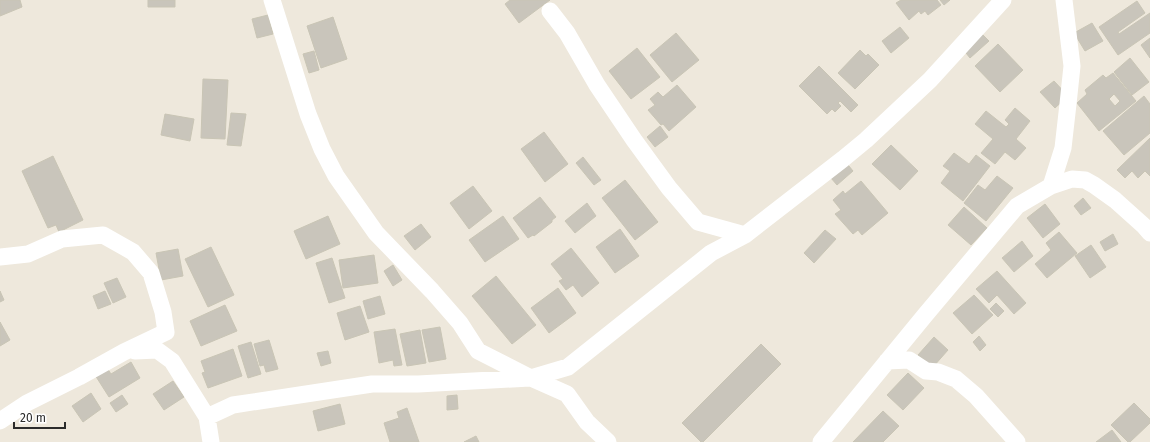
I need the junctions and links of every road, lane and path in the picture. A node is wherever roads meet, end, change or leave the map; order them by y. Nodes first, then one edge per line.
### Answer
1 (272, 0) edge
2 (1003, 0) edge
3 (1064, 0) edge
4 (550, 11) dead end
5 (1050, 186) junction
6 (1150, 234) edge
7 (745, 235) junction
8 (0, 257) edge
9 (124, 352) junction
10 (887, 361) junction
11 (531, 378) junction
12 (207, 417) junction
13 (0, 421) edge
14 (211, 442) edge
15 (608, 442) edge
16 (821, 442) edge
17 (1017, 442) edge

1 - 11 street
2 - 7 street
3 - 5 street
4 - 7 street
5 - 6 street
5 - 10 street
7 - 11 street
8 - 9 street
9 - 12 street
9 - 13 street
10 - 16 street
10 - 17 street
11 - 12 street
11 - 15 street
12 - 14 street

